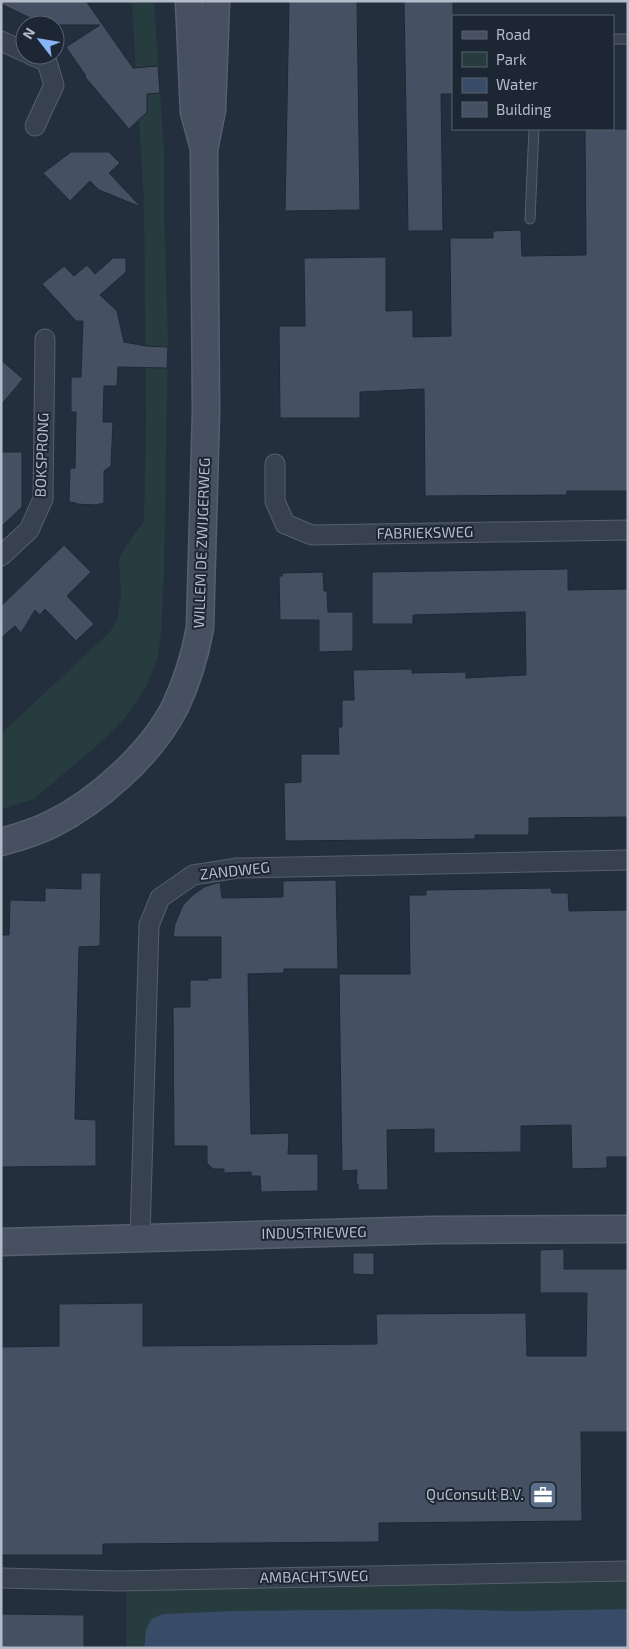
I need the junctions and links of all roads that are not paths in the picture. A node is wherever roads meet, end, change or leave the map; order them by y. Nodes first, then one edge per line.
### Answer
1 (189, 1) edge
2 (216, 1) edge
3 (614, 39) edge
4 (628, 39) edge
5 (1, 41) edge
6 (15, 47) edge
7 (47, 65) edge
8 (35, 126) dead end
9 (534, 130) edge
10 (204, 150) junction
11 (530, 219) dead end
12 (45, 339) dead end
13 (275, 464) dead end
14 (628, 530) edge
15 (1, 556) edge
16 (1, 842) edge
17 (628, 860) edge
18 (628, 1229) edge
19 (140, 1237) junction
20 (1, 1242) edge
21 (628, 1571) edge
22 (1, 1578) edge

1 - 10 main road, WILLEM DE ZWIJGERWEG
2 - 10 main road, WILLEM DE ZWIJGERWEG
3 - 4 lane
5 - 6 street
7 - 8 street
9 - 11 lane
10 - 16 main road, WILLEM DE ZWIJGERWEG
12 - 15 street, BOKSPRONG
13 - 14 street, FABRIEKSWEG
17 - 19 street, ZANDWEG
18 - 19 main road, INDUSTRIEWEG
19 - 20 main road, INDUSTRIEWEG
21 - 22 street, AMBACHTSWEG

